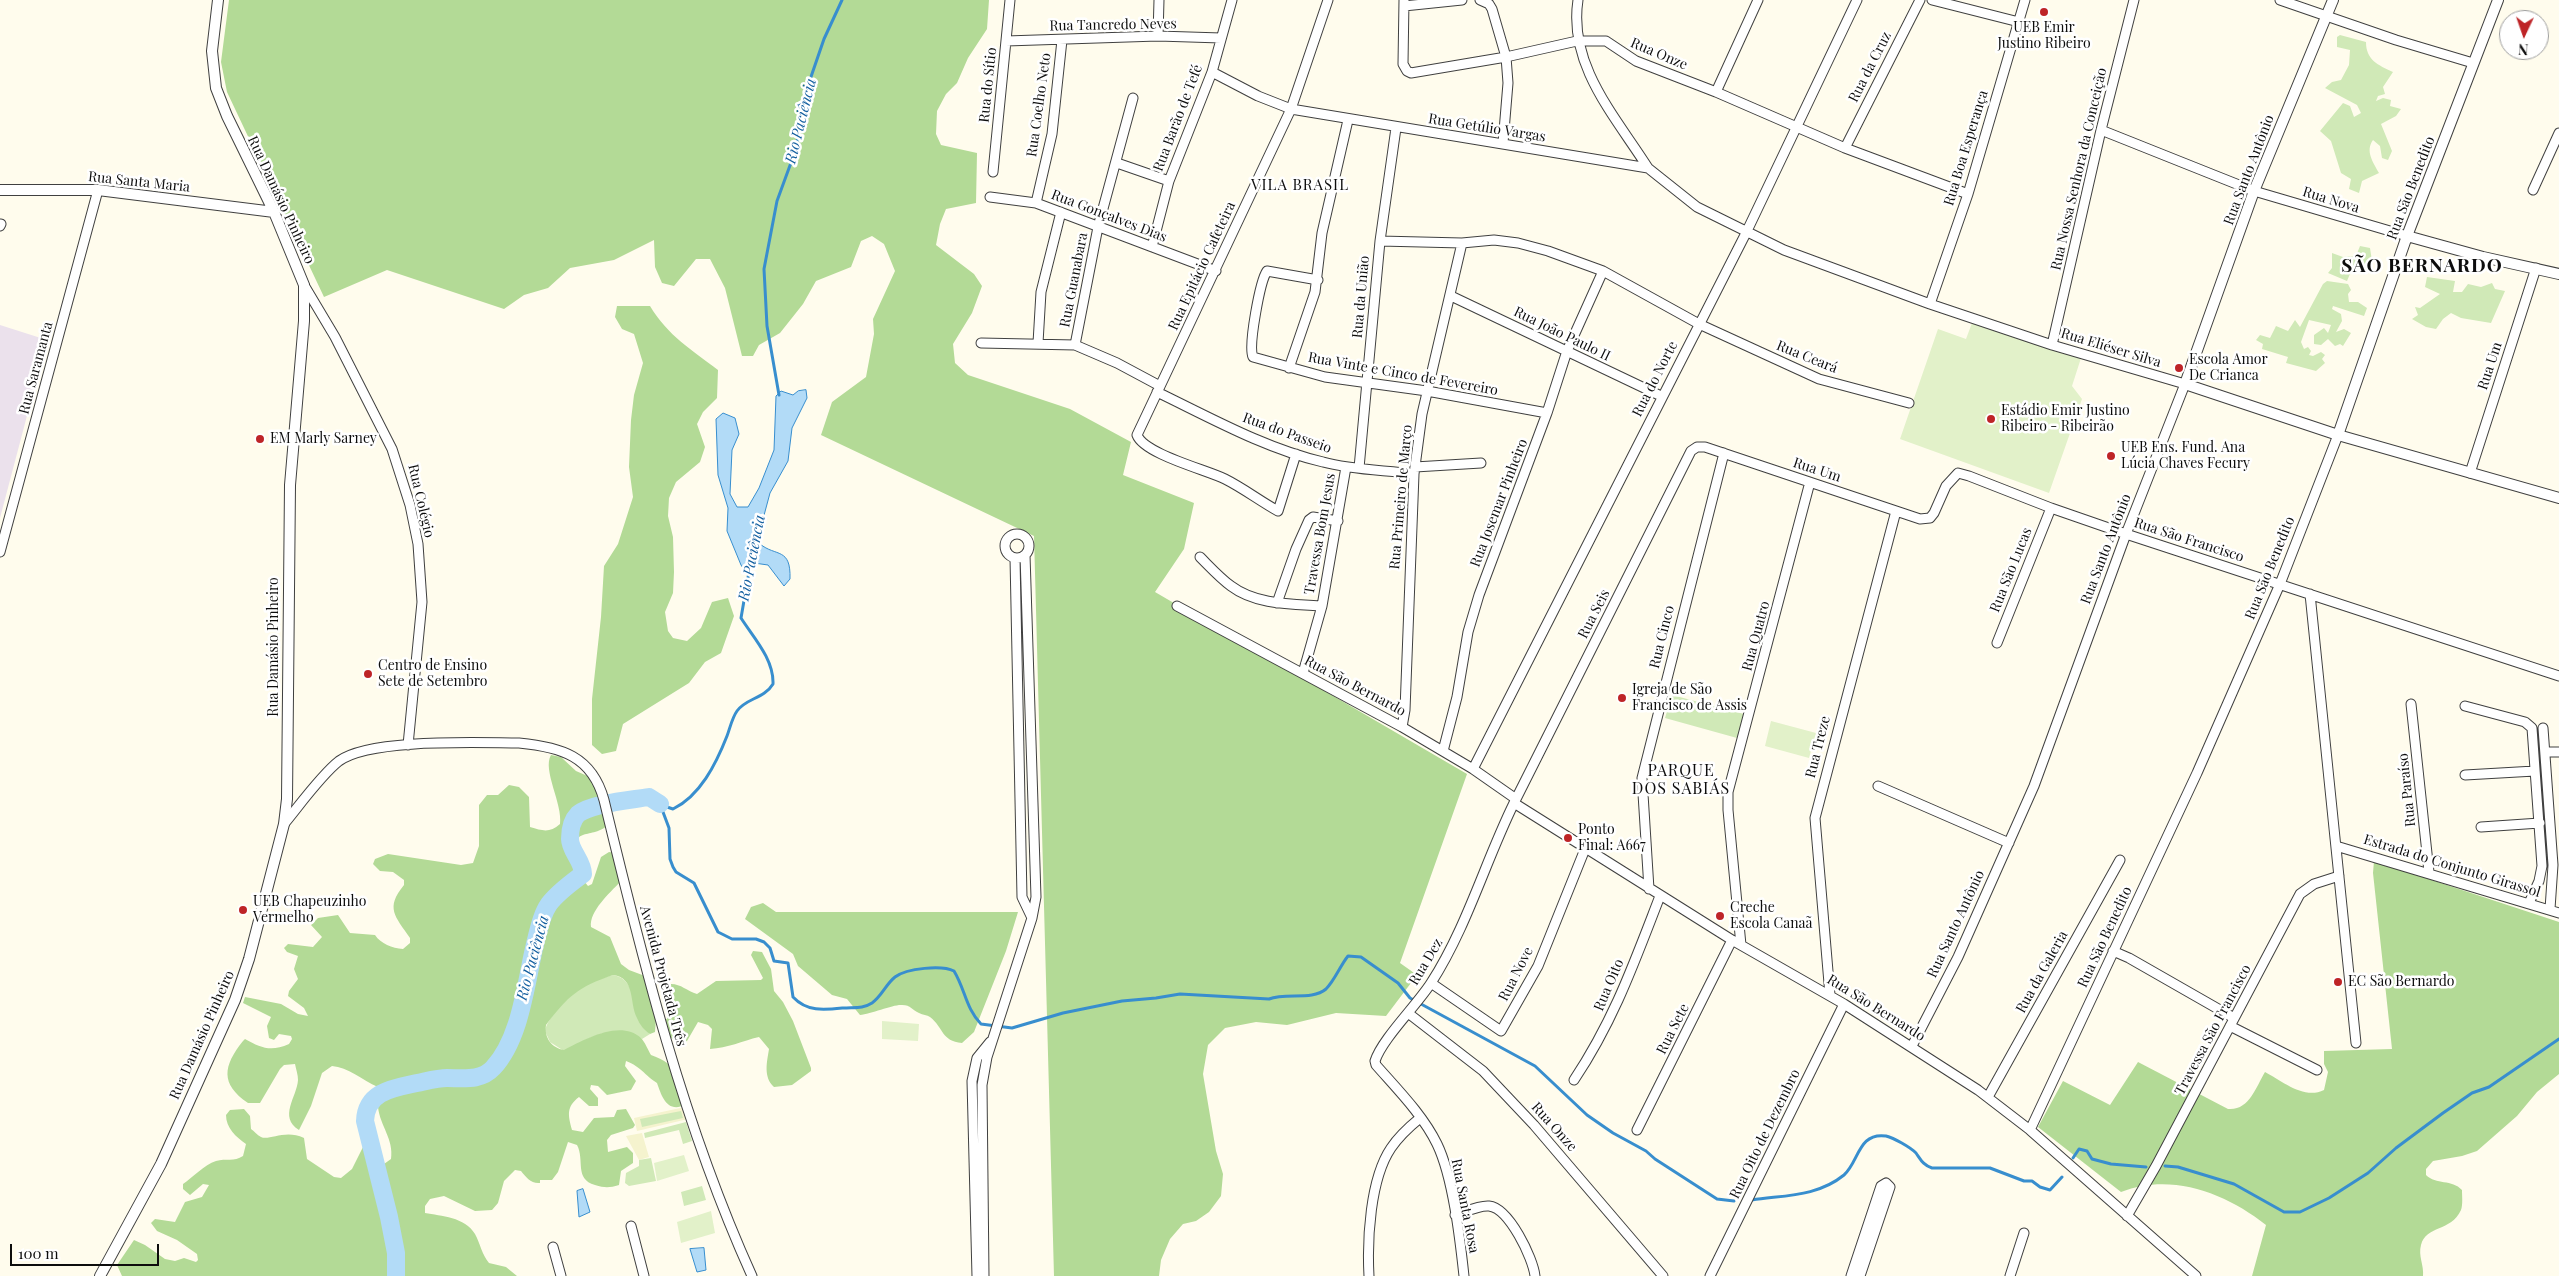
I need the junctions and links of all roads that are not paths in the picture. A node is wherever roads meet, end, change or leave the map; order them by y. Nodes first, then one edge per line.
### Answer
1 (218, 0) edge
2 (1010, 0) edge
3 (1159, 0) edge
4 (1232, 0) edge
5 (1328, 0) edge
6 (1462, 0) edge
7 (1480, 0) edge
8 (1578, 0) edge
9 (1758, 0) edge
10 (1857, 0) edge
11 (1920, 0) edge
12 (1932, 0) edge
13 (2025, 0) edge
14 (2134, 0) edge
15 (2280, 0) edge
16 (2333, 0) edge
17 (2498, 0) edge
18 (1404, 3) edge
19 (1969, 4) edge
20 (2326, 15) junction
21 (2018, 22) junction
22 (1158, 36) junction
23 (1221, 38) junction
24 (1062, 40) junction
25 (1006, 41) junction
26 (1577, 41) junction
27 (1506, 57) junction
28 (2473, 63) junction
29 (1212, 72) junction
30 (1716, 92) junction
31 (1133, 98) dead end
32 (1291, 110) junction
33 (1348, 120) junction
34 (1796, 127) junction
35 (1396, 128) junction
36 (2101, 130) junction
37 (2559, 133) edge
38 (1503, 144) junction
39 (1845, 148) junction
40 (2556, 149) edge
41 (1117, 163) junction
42 (1648, 168) junction
43 (993, 172) dead end
44 (1169, 181) junction
45 (0, 190) edge
46 (98, 190) junction
47 (2533, 190) dead end
48 (2254, 191) junction
49 (1968, 194) junction
50 (990, 197) dead end
51 (1036, 203) junction
52 (274, 212) junction
53 (1061, 212) junction
54 (1098, 227) junction
55 (1746, 232) junction
56 (2407, 236) junction
57 (1380, 241) junction
58 (1462, 243) junction
59 (1152, 247) junction
60 (2536, 268) junction
61 (1216, 271) junction
62 (1603, 271) junction
63 (2559, 274) edge
64 (1318, 280) junction
65 (304, 285) junction
66 (1451, 296) junction
67 (1930, 304) junction
68 (1699, 324) junction
69 (981, 343) dead end
70 (1038, 343) junction
71 (1075, 345) junction
72 (2052, 345) junction
73 (1567, 351) junction
74 (1289, 368) junction
75 (1366, 384) junction
76 (2184, 384) junction
77 (1158, 389) junction
78 (1427, 391) junction
79 (1661, 396) junction
80 (1909, 403) dead end
81 (1547, 413) junction
82 (2338, 435) junction
83 (1705, 447) joint
84 (1296, 454) junction
85 (1724, 454) junction
86 (1481, 463) dead end
87 (1346, 467) junction
88 (1359, 468) junction
89 (1415, 470) junction
90 (2470, 473) junction
91 (1810, 482) junction
92 (2559, 498) edge
93 (2052, 508) junction
94 (1896, 511) junction
95 (1920, 519) joint
96 (1338, 521) junction
97 (2126, 534) junction
98 (0, 552) edge
99 (1025, 555) junction
100 (1200, 557) dead end
101 (1015, 558) junction
102 (2280, 584) junction
103 (2310, 594) junction
104 (1277, 603) junction
105 (1177, 606) dead end
106 (1322, 606) junction
107 (1997, 643) dead end
108 (1303, 673) junction
109 (2559, 676) edge
110 (2411, 704) dead end
111 (2465, 706) dead end
112 (1402, 727) junction
113 (2543, 728) dead end
114 (408, 745) junction
115 (1443, 751) junction
116 (2545, 752) junction
117 (2559, 752) edge
118 (1473, 769) junction
119 (2535, 771) junction
120 (2465, 775) dead end
121 (1878, 786) dead end
122 (1515, 800) junction
123 (2559, 808) edge
124 (2549, 809) junction
125 (2540, 823) junction
126 (284, 824) junction
127 (2480, 826) dead end
128 (2009, 843) junction
129 (2336, 846) junction
130 (1585, 849) junction
131 (2556, 859) edge
132 (2120, 860) dead end
133 (2429, 872) junction
134 (2339, 876) junction
135 (1649, 889) junction
136 (1660, 896) junction
137 (2529, 903) junction
138 (2554, 911) edge
139 (1032, 918) junction
140 (1732, 940) junction
141 (1741, 945) junction
142 (2113, 951) junction
143 (1431, 983) junction
144 (1830, 995) junction
145 (1844, 1004) junction
146 (1411, 1010) junction
147 (2232, 1022) junction
148 (2356, 1043) dead end
149 (1912, 1046) junction
150 (2317, 1070) dead end
151 (1574, 1080) dead end
152 (1988, 1097) junction
153 (1420, 1118) junction
154 (1637, 1130) dead end
155 (2030, 1130) junction
156 (978, 1189) junction
157 (1455, 1215) junction
158 (2126, 1216) junction
159 (631, 1226) dead end
160 (2024, 1233) dead end
161 (553, 1247) dead end
162 (100, 1276) edge
163 (561, 1276) edge
164 (644, 1276) edge
165 (752, 1276) edge
166 (976, 1276) edge
167 (984, 1276) edge
168 (1369, 1276) edge
169 (1464, 1276) edge
170 (1535, 1276) edge
171 (1662, 1276) edge
172 (1710, 1276) edge
173 (1851, 1276) edge
174 (1860, 1276) edge
175 (2010, 1276) edge
176 (2196, 1276) edge

1 - 52 street, Rua Damásio Pinheiro
2 - 25 street, Rua do Sítio
3 - 22 street
4 - 23 street, Rua Barão de Tefé
5 - 32 street, Rua Epitácio Cafeteira
6 - 18 street
7 - 27 street
8 - 26 street
9 - 30 street
10 - 34 street, Rua do Norte
11 - 39 street, Rua da Cruz
12 - 19 street
13 - 21 street, Rua Boa Esperança
14 - 36 street, Rua Nossa Senhora da Conceição
15 - 20 street
16 - 20 street, Rua Santo Antônio
17 - 28 street, Rua São Benedito
18 - 27 street, Rua Onze
19 - 21 street
20 - 28 street
20 - 48 street, Rua Santo Antônio
21 - 49 street, Rua Boa Esperança
22 - 23 street, Rua Tancredo Neves
22 - 24 street, Rua Tancredo Neves
23 - 29 street, Rua Barão de Tefé
24 - 25 street, Rua Tancredo Neves
24 - 51 street, Rua Coelho Neto
25 - 43 street, Rua do Sítio
26 - 27 street, Rua Onze
26 - 30 street, Rua Onze
26 - 42 street
27 - 38 street
28 - 56 street, Rua São Benedito
29 - 32 street, Rua Getúlio Vargas
29 - 44 street, Rua Barão de Tefé
30 - 34 street, Rua Onze
31 - 41 street, Rua Guanabara
32 - 33 street, Rua Getúlio Vargas
32 - 61 street, Rua Epitácio Cafeteira
33 - 35 street, Rua Getúlio Vargas
33 - 64 street
34 - 39 street, Rua Onze
34 - 55 street, Rua do Norte
35 - 38 street, Rua Getúlio Vargas
35 - 57 street, Rua da União
36 - 48 street, Rua Nova
36 - 72 street, Rua Nossa Senhora da Conceição
37 - 40 street
38 - 42 street, Rua Getúlio Vargas
39 - 49 street, Rua Onze
40 - 47 street
41 - 44 street
41 - 54 street, Rua Guanabara
42 - 55 street, Rua Getúlio Vargas
44 - 59 street, Rua Barão de Tefé
45 - 46 street, Rua Santa Maria
46 - 52 street, Rua Santa Maria
46 - 98 street, Rua Saramanta
48 - 56 street, Rua Nova
48 - 76 street, Rua Santo Antônio
49 - 67 street, Rua Boa Esperança
50 - 51 street, Rua Gonçalves Dias
51 - 53 street, Rua Gonçalves Dias
52 - 65 street, Rua Damásio Pinheiro
53 - 54 street, Rua Gonçalves Dias
53 - 70 street
54 - 59 street, Rua Gonçalves Dias
54 - 71 street, Rua Guanabara
55 - 67 street, Rua Eliéser Silva
55 - 68 street, Rua do Norte
56 - 60 street, Rua Nova
56 - 82 street, Rua São Benedito
57 - 58 street, Rua Ceará
57 - 75 street, Rua da União
58 - 62 street, Rua Ceará
58 - 66 street, Rua Primeiro de Março
59 - 61 street, Rua Gonçalves Dias
60 - 63 street, Rua Nova
60 - 90 street, Rua Um
61 - 77 street, Rua Epitácio Cafeteira
62 - 68 street, Rua Ceará
62 - 73 street, Rua Josemar Pinheiro
64 - 74 street
64 - 74 street, Rua Vinte e Cinco de Fevereiro
65 - 114 street, Rua Colégio
65 - 126 street, Rua Damásio Pinheiro
66 - 73 street, Rua João Paulo II
66 - 78 street, Rua Primeiro de Março
67 - 72 street, Rua Eliéser Silva
68 - 79 street, Rua do Norte
68 - 80 street, Rua Ceará
69 - 70 street, Rua do Passeio
70 - 71 street, Rua do Passeio
71 - 77 street, Rua do Passeio
72 - 76 street, Rua Eliéser Silva
73 - 79 street, Rua João Paulo II
73 - 81 street, Rua Josemar Pinheiro
74 - 75 street, Rua Vinte e Cinco de Fevereiro
75 - 78 street, Rua Vinte e Cinco de Fevereiro
75 - 88 street, Rua da União
76 - 82 street, Rua Eliéser Silva
76 - 97 street, Rua Santo Antônio
77 - 84 street, Rua do Passeio
77 - 84 street, Rua Epitácio Cafeteira
78 - 81 street, Rua Vinte e Cinco de Fevereiro
78 - 89 street, Rua Primeiro de Março
79 - 118 street, Rua do Norte
81 - 115 street, Rua Josemar Pinheiro
82 - 90 street, Rua Eliéser Silva
82 - 102 street, Rua São Benedito
83 - 85 street, Rua Um
83 - 122 street, Rua Seis
84 - 87 street, Rua do Passeio
85 - 91 street, Rua Um
85 - 135 street, Rua Cinco
86 - 89 street, Rua do Passeio
87 - 88 street, Rua do Passeio
87 - 96 street, Travessa Bom Jesus
88 - 89 street, Rua do Passeio
89 - 112 street, Rua Primeiro de Março
90 - 92 street, Rua Eliéser Silva
91 - 94 street, Rua Um
91 - 141 street, Rua Quatro
93 - 95 street, Rua São Francisco
93 - 97 street, Rua São Francisco
93 - 107 street, Rua São Lucas
94 - 95 street, Rua Um
94 - 144 street, Rua Treze
96 - 104 street
96 - 106 street, Travessa Bom Jesus
97 - 102 street, Rua São Francisco
97 - 128 street, Rua Santo Antônio
99 - 101 street
99 - 101 street
99 - 139 street
100 - 104 street, Travessa Bom Jesus
101 - 139 street
102 - 103 street, Rua São Francisco
102 - 142 street, Rua São Benedito
103 - 109 street, Rua São Francisco
103 - 129 street
104 - 106 street, Travessa Bom Jesus
105 - 108 street, Rua São Bernardo
106 - 108 street, Travessa Bom Jesus
108 - 112 street, Rua São Bernardo
110 - 133 street, Rua Paraíso
111 - 119 street
112 - 115 street, Rua São Bernardo
113 - 116 street
114 - 126 street
114 - 165 street, Avenida Projetada Três
115 - 118 street, Rua São Bernardo
116 - 117 street
116 - 124 street
118 - 122 street, Rua São Bernardo
119 - 120 street
119 - 125 street
121 - 128 street
122 - 130 street, Rua São Bernardo
122 - 143 street, Rua Dez
123 - 124 street
124 - 131 street
125 - 127 street
125 - 137 street
126 - 162 street, Rua Damásio Pinheiro
128 - 149 street, Rua Santo Antônio
129 - 133 street, Estrada do Conjunto Girassol
129 - 134 street
130 - 135 street, Rua São Bernardo
130 - 143 street, Rua Nove
131 - 138 street
132 - 152 street, Rua da Galeria
133 - 137 street, Estrada do Conjunto Girassol
134 - 147 street, Travessa São Francisco
134 - 148 street
135 - 136 street, Rua São Bernardo
136 - 140 street, Rua São Bernardo
136 - 151 street, Rua Oito
137 - 138 street, Estrada do Conjunto Girassol
139 - 156 street
140 - 141 street, Rua São Bernardo
140 - 154 street, Rua Sete
141 - 144 street, Rua São Bernardo
142 - 147 street
142 - 155 street, Rua São Benedito
143 - 146 street, Rua Dez
144 - 145 street, Rua São Bernardo
145 - 149 street, Rua São Bernardo
145 - 172 street, Rua Oito de Dezembro
146 - 153 street, Rua Dez
146 - 171 street, Rua Onze
147 - 150 street
147 - 158 street, Travessa São Francisco
149 - 152 street, Rua São Bernardo
152 - 155 street, Rua São Bernardo
153 - 157 street, Rua Santa Rosa
153 - 168 street
155 - 158 street, Rua São Bernardo
156 - 166 street
156 - 167 street
157 - 169 street, Rua Santa Rosa
157 - 170 street
158 - 176 street, Rua São Bernardo
159 - 164 street
160 - 175 street
161 - 163 street
166 - 167 street
173 - 174 street

